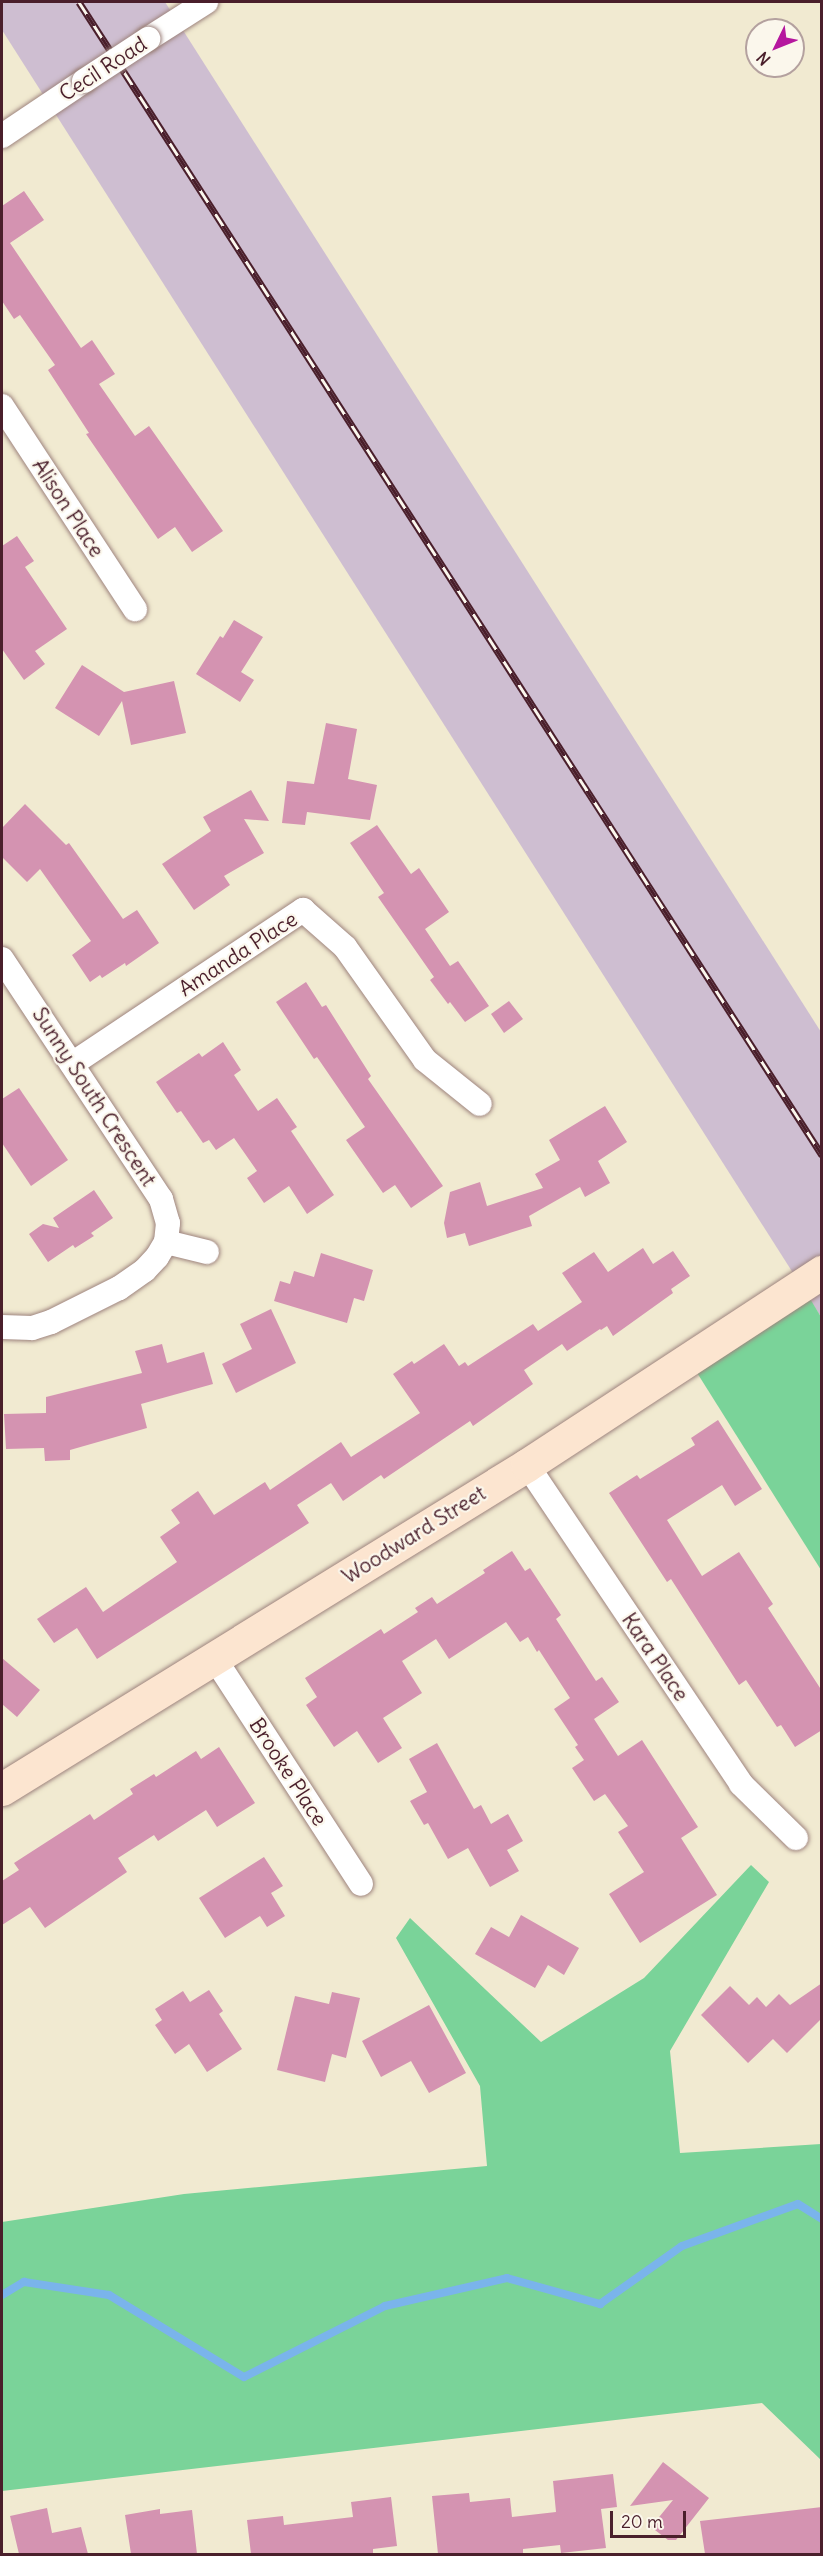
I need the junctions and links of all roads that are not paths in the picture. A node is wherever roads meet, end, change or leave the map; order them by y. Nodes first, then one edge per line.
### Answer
1 (206, 2) edge
2 (2, 136) edge
3 (2, 406) edge
4 (135, 609) dead end
5 (2, 959) edge
6 (72, 1064) junction
7 (480, 1104) dead end
8 (166, 1242) junction
9 (207, 1252) dead end
10 (822, 1272) edge
11 (2, 1326) edge
12 (527, 1465) junction
13 (215, 1659) junction
14 (2, 1789) edge
15 (796, 1839) dead end
16 (362, 1884) dead end

1 - 2 street, Cecil Road, bridge
3 - 4 street, Alison Place
5 - 6 street, Sunny South Crescent
6 - 7 street, Amanda Place
6 - 8 street, Sunny South Crescent
8 - 9 street
8 - 11 street
10 - 12 street, Woodward Street
12 - 13 street, Woodward Street
12 - 15 street, Kara Place
13 - 14 street, Woodward Street
13 - 16 street, Brooke Place

